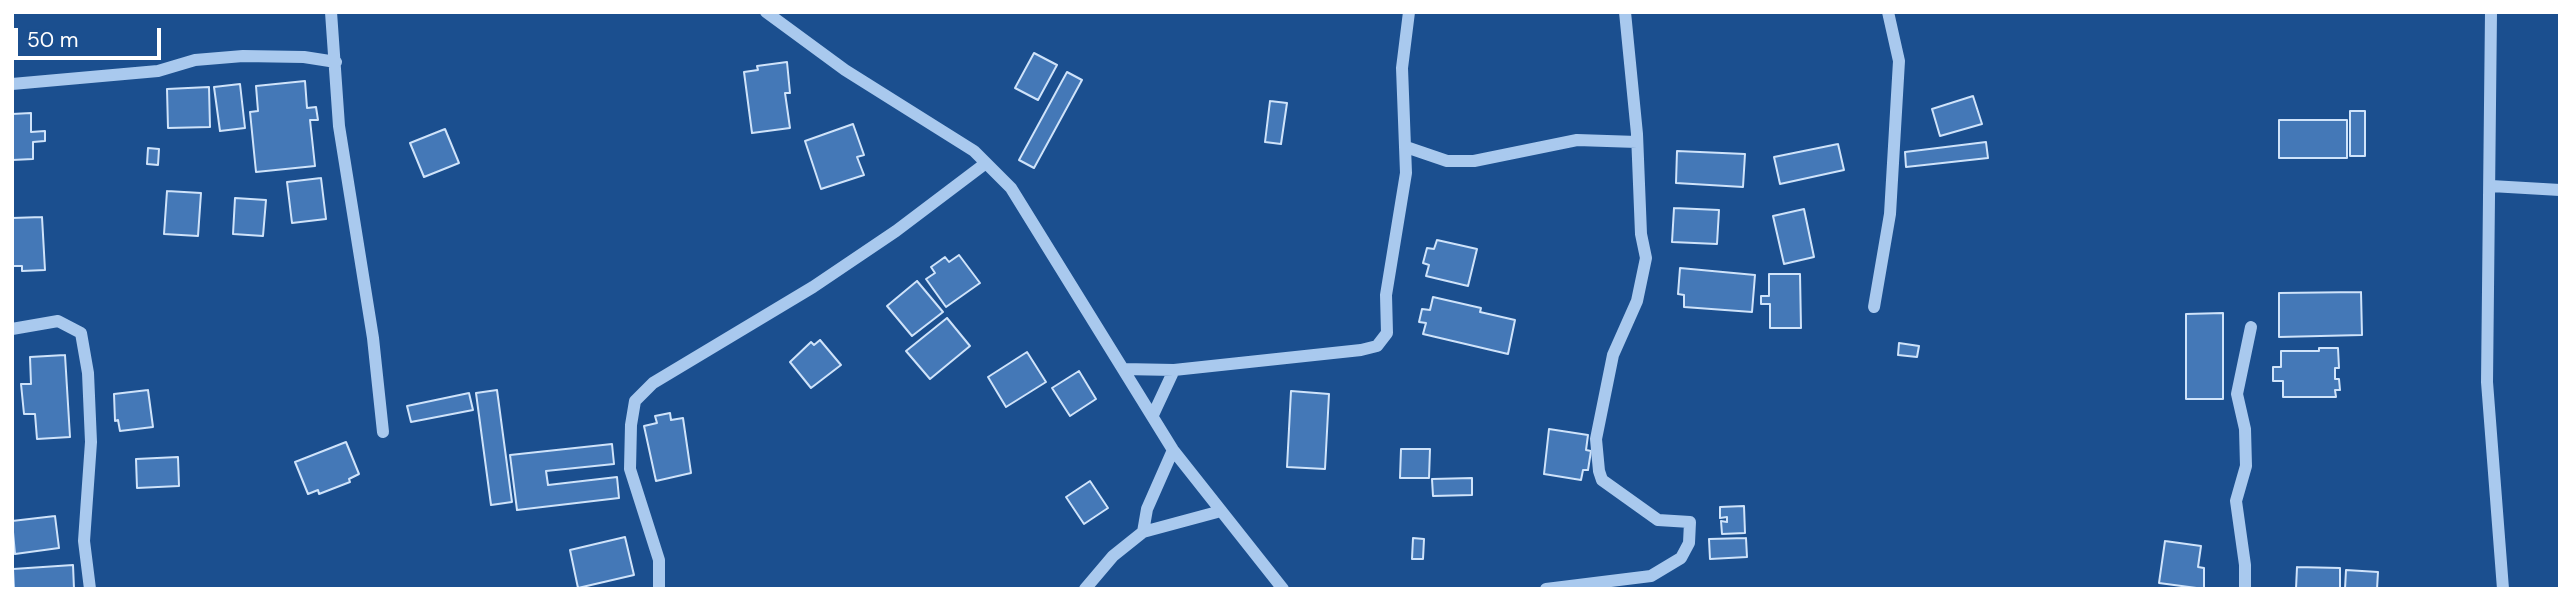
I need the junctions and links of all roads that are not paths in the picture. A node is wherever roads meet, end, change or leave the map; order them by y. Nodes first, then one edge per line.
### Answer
1 (331, 12) edge
2 (766, 12) edge
3 (1409, 12) edge
4 (1625, 12) edge
5 (1888, 12) edge
6 (2491, 12) edge
7 (336, 62) junction
8 (12, 84) edge
9 (1637, 142) junction
10 (1406, 147) junction
11 (986, 163) junction
12 (2491, 186) junction
13 (2560, 190) edge
14 (1874, 307) dead end
15 (2250, 327) dead end
16 (12, 329) edge
17 (1123, 369) junction
18 (1174, 370) junction
19 (1153, 415) junction
20 (383, 432) dead end
21 (1173, 450) junction
22 (1222, 511) junction
23 (1143, 532) junction
24 (90, 589) edge
25 (659, 589) edge
26 (1085, 589) edge
27 (1283, 589) edge
28 (1546, 589) edge
29 (2245, 589) edge
30 (2503, 589) edge

1 - 7 street
2 - 11 street
3 - 10 street
4 - 9 street
5 - 14 street
6 - 12 street
7 - 8 street
7 - 20 street
9 - 10 street
9 - 28 street
10 - 18 street
11 - 17 street
11 - 25 street
12 - 13 street
12 - 30 street
15 - 29 street
16 - 24 street
17 - 18 street
17 - 19 street
18 - 19 street
19 - 21 street
21 - 22 street
21 - 23 street
22 - 23 street
22 - 27 street
23 - 26 street

